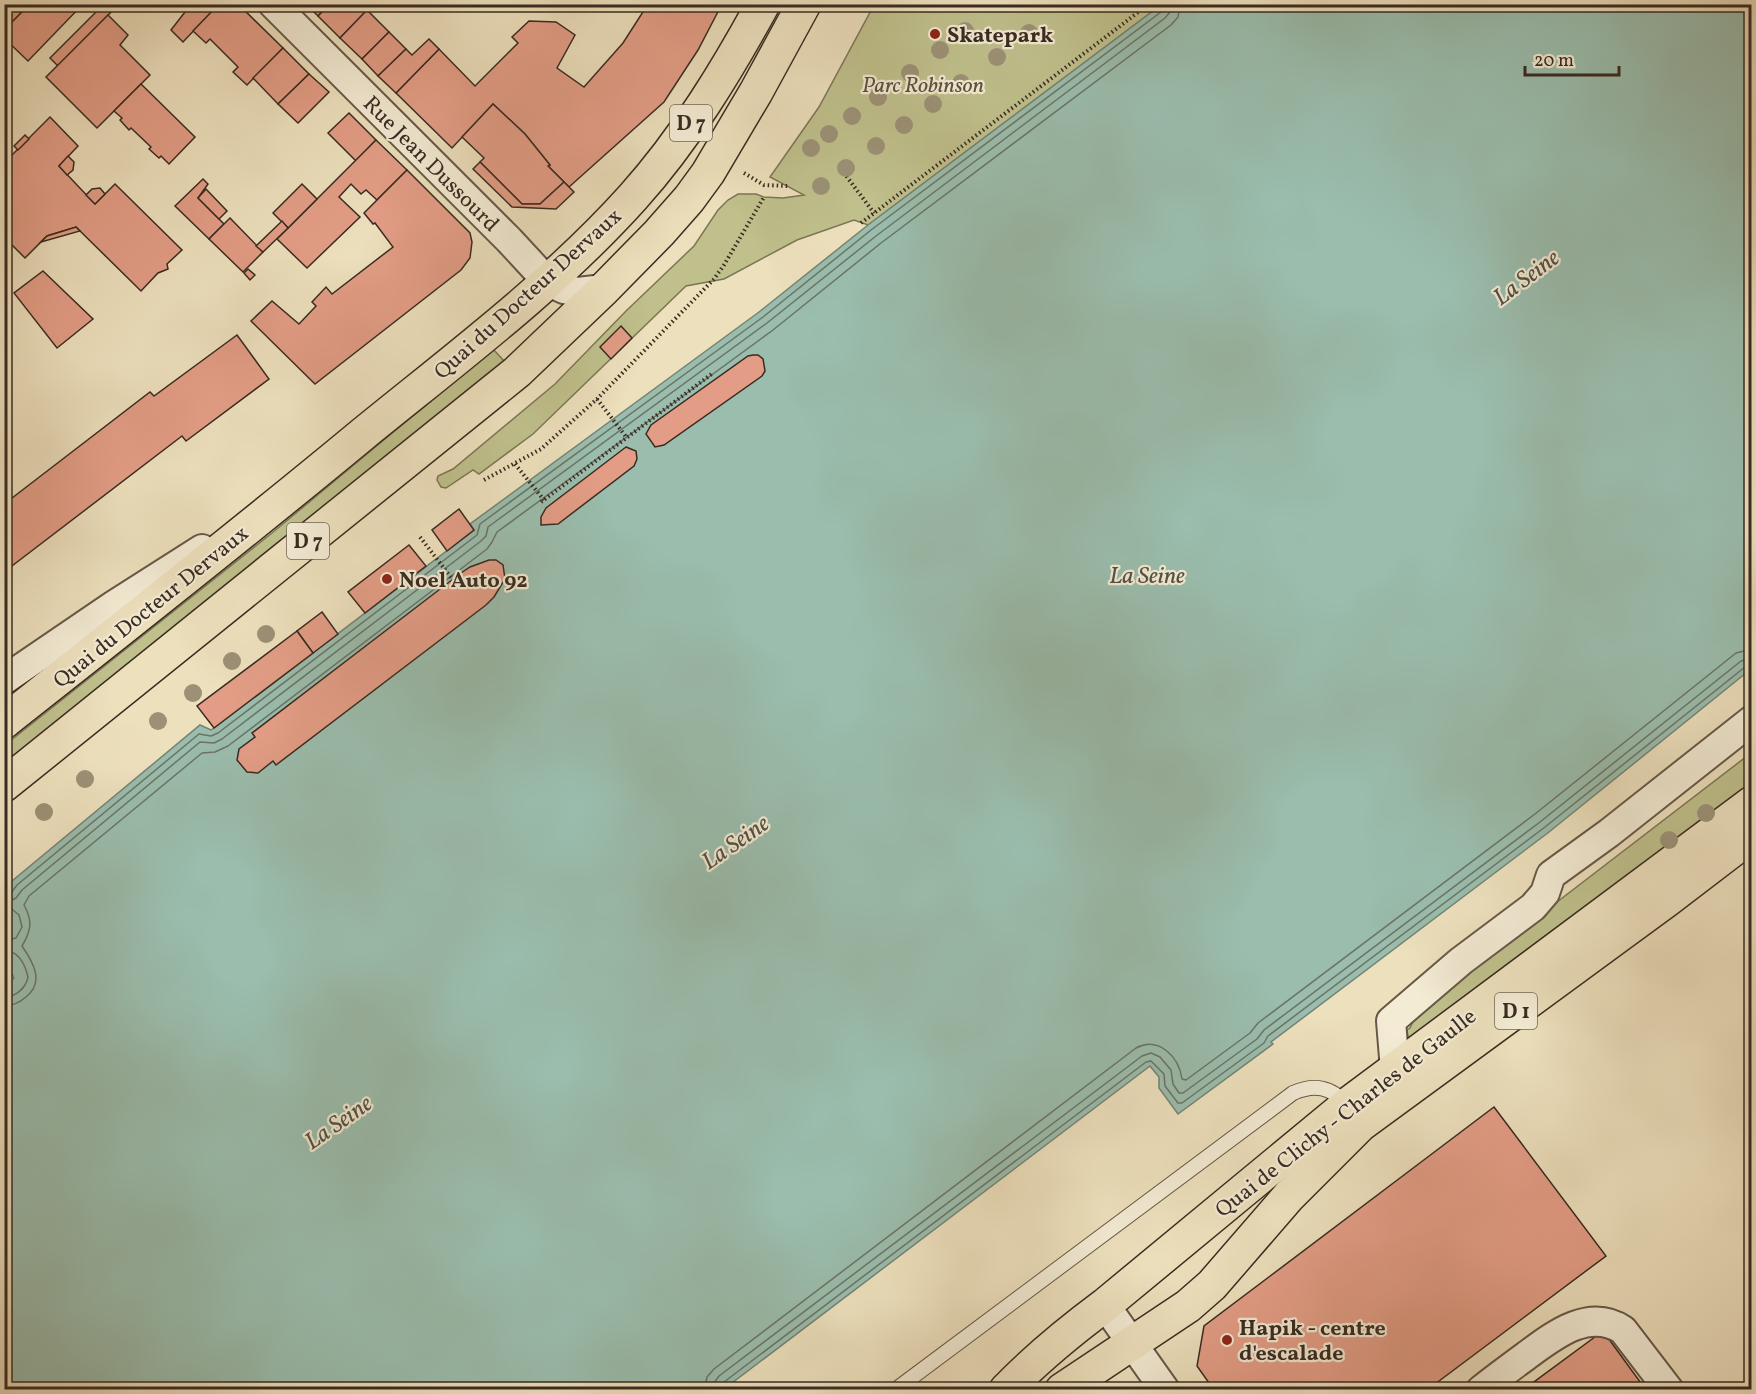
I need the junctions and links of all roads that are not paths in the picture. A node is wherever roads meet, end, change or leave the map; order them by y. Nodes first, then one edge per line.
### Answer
1 (273, 4) edge
2 (763, 4) edge
3 (804, 4) edge
4 (547, 281) junction
5 (604, 289) junction
6 (295, 490) junction
7 (4, 680) edge
8 (1752, 720) edge
9 (4, 722) edge
10 (4, 785) edge
11 (1752, 803) edge
12 (1752, 835) edge
13 (1395, 1070) junction
14 (1347, 1105) junction
15 (1105, 1305) junction
16 (1133, 1344) junction
17 (895, 1389) edge
18 (1006, 1389) edge
19 (1062, 1389) edge
20 (1165, 1389) edge
21 (1481, 1389) edge
22 (1669, 1389) edge

1 - 4 street, Rue Jean Dussourd
2 - 4 main road, Quai du Docteur Dervaux / D 7
3 - 5 main road, D 7
4 - 5 street, Rue Jean Dussourd
4 - 6 main road, Quai du Docteur Dervaux / D 7
5 - 10 main road, D 7
6 - 7 street, Quai du Docteur Dervaux
6 - 9 main road, Quai du Docteur Dervaux / D 7
8 - 13 street
11 - 13 main road, Quai de Clichy - Charles de Gaulle / D 1
12 - 16 main road, Quai de Clichy - Charles de Gaulle / D 1
13 - 14 main road, Quai de Clichy - Charles de Gaulle / D 1
14 - 15 main road, Quai de Clichy - Charles de Gaulle / D 1
14 - 17 lane
15 - 16 street
15 - 18 main road, Quai de Clichy - Charles de Gaulle / D 1
16 - 19 main road, Quai de Clichy - Charles de Gaulle / D 1
16 - 20 street
21 - 22 street

